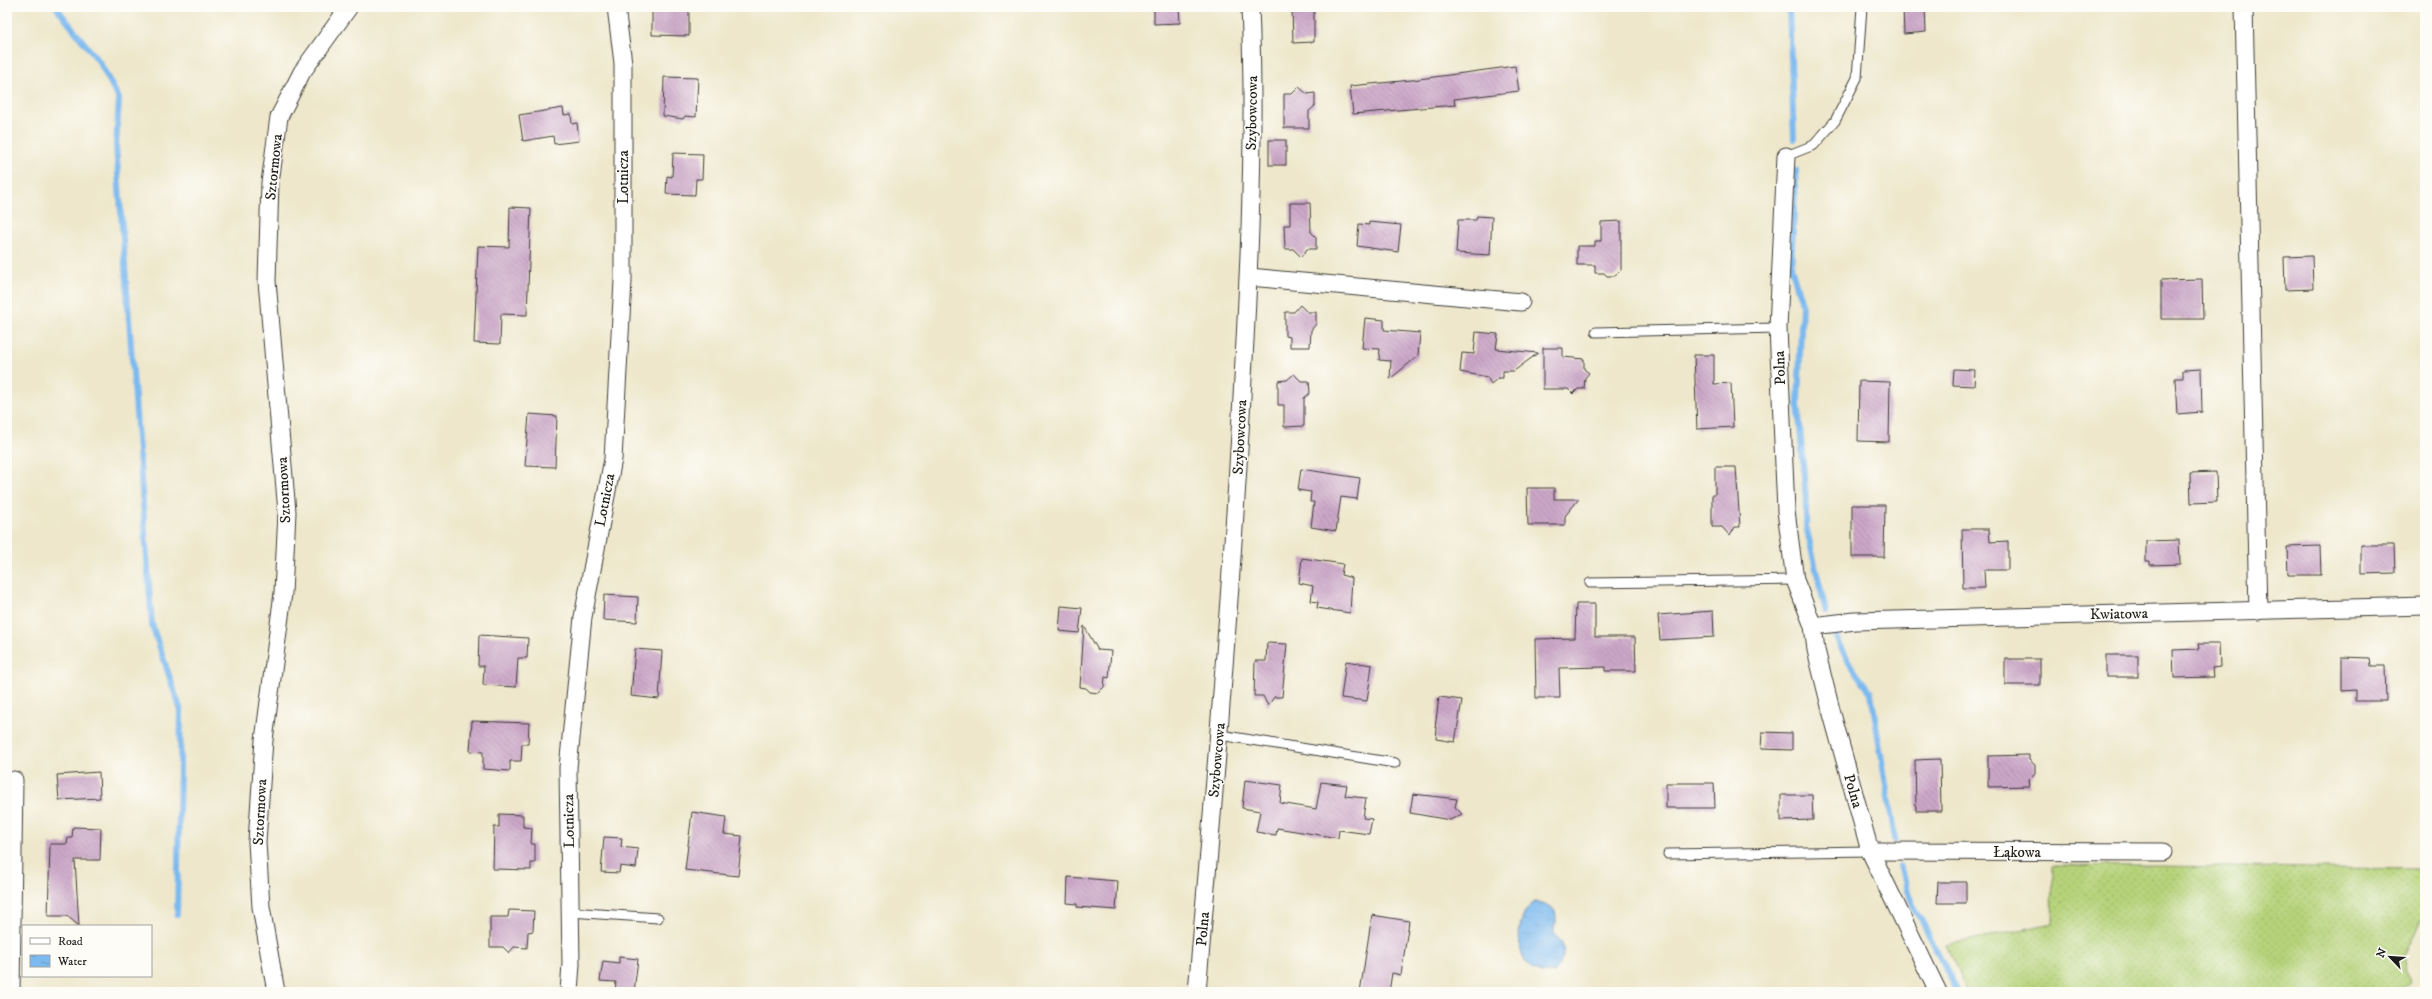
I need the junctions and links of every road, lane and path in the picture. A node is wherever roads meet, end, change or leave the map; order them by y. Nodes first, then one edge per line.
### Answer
1 (349, 7) edge
2 (616, 7) edge
3 (1250, 7) edge
4 (1862, 7) edge
5 (2244, 7) edge
6 (1786, 156) joint
7 (1249, 277) junction
8 (1521, 302) dead end
9 (1778, 328) junction
10 (1596, 332) dead end
11 (1794, 580) junction
12 (1590, 583) dead end
13 (2425, 606) edge
14 (2258, 611) junction
15 (1813, 626) junction
16 (1220, 735) junction
17 (1396, 762) dead end
18 (14, 780) dead end
19 (1870, 851) junction
20 (2163, 852) dead end
21 (1668, 854) dead end
22 (1208, 865) joint
23 (570, 912) junction
24 (658, 918) dead end
25 (11, 992) edge
26 (276, 992) edge
27 (569, 992) edge
28 (1197, 992) edge
29 (1938, 992) edge

1 - 26 street, Sztormowa
2 - 23 street, Lotnicza
3 - 7 street, Szybowcowa
4 - 6 lane
5 - 14 street
6 - 9 street, Polna
7 - 8 street
7 - 16 street, Szybowcowa
9 - 10 lane
9 - 11 street, Polna
11 - 12 lane
11 - 15 street, Polna
13 - 14 street, Kwiatowa
14 - 15 street, Kwiatowa
15 - 19 street, Polna
16 - 17 lane
16 - 22 street, Szybowcowa
18 - 25 street
19 - 20 street, Łąkowa
19 - 21 lane
19 - 29 street, Polna
22 - 28 street, Polna
23 - 24 lane
23 - 27 street, Lotnicza

